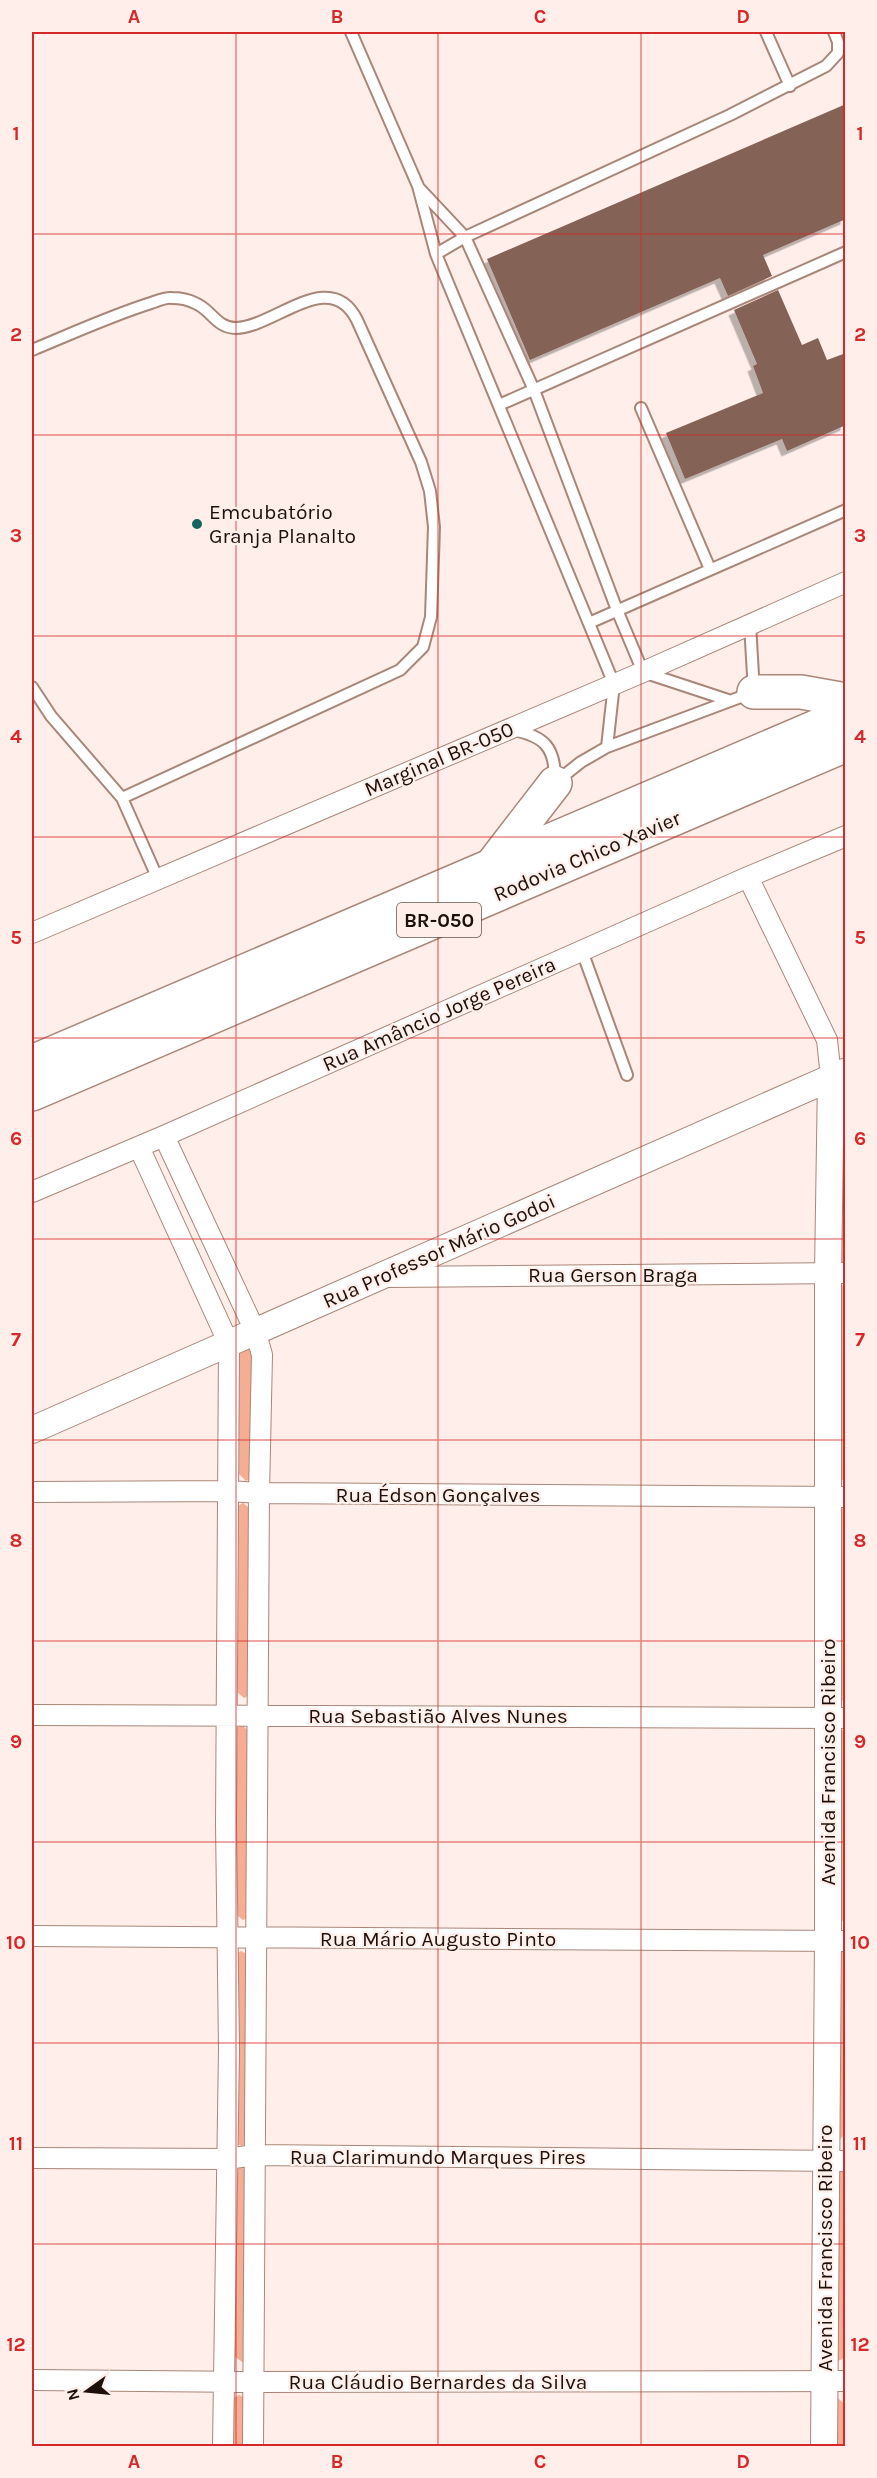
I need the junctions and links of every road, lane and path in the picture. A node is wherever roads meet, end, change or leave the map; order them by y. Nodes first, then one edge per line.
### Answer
1 (351, 32) edge
2 (766, 32) edge
3 (834, 32) edge
4 (790, 86) junction
5 (418, 186) junction
6 (465, 237) junction
7 (846, 252) edge
8 (436, 254) junction
9 (32, 350) edge
10 (534, 390) junction
11 (499, 405) junction
12 (641, 408) dead end
13 (846, 510) edge
14 (710, 569) junction
15 (846, 582) edge
16 (617, 610) junction
17 (589, 623) junction
18 (750, 624) junction
19 (643, 672) junction
20 (614, 684) junction
21 (32, 687) edge
22 (741, 696) junction
23 (846, 700) edge
24 (846, 714) edge
25 (508, 729) junction
26 (846, 745) edge
27 (607, 747) junction
28 (555, 783) junction
29 (122, 798) junction
30 (846, 836) edge
31 (491, 865) junction
32 (748, 877) junction
33 (158, 879) junction
34 (32, 933) edge
35 (582, 951) junction
36 (32, 1062) edge
37 (841, 1069) edge
38 (627, 1075) dead end
39 (32, 1094) edge
40 (164, 1136) junction
41 (139, 1147) junction
42 (32, 1192) edge
43 (837, 1273) edge
44 (381, 1277) junction
45 (256, 1333) junction
46 (229, 1344) junction
47 (32, 1430) edge
48 (228, 1491) junction
49 (32, 1492) edge
50 (258, 1493) junction
51 (837, 1497) edge
52 (32, 1715) edge
53 (258, 1715) junction
54 (228, 1716) junction
55 (836, 1718) edge
56 (32, 1936) edge
57 (227, 1938) junction
58 (257, 1939) junction
59 (837, 1940) edge
60 (255, 2156) junction
61 (32, 2158) edge
62 (227, 2159) junction
63 (835, 2160) edge
64 (32, 2380) edge
65 (225, 2382) junction
66 (254, 2382) junction
67 (835, 2382) edge
68 (223, 2446) edge
69 (253, 2446) edge
70 (824, 2446) edge

1 - 5 lane
2 - 4 lane
3 - 4 lane
4 - 6 lane
5 - 6 lane
5 - 8 lane
6 - 8 lane
6 - 10 lane
7 - 10 lane
8 - 11 lane
9 - 29 lane
10 - 11 lane
10 - 16 lane
11 - 17 lane
12 - 14 lane
13 - 14 lane
14 - 16 lane
15 - 18 street, Marginal BR-050
16 - 17 lane
16 - 19 lane
17 - 20 lane
18 - 19 street, Marginal BR-050
18 - 22 lane
19 - 20 street, Marginal BR-050
19 - 22 lane
20 - 25 street, Marginal BR-050
20 - 27 lane
21 - 29 lane
22 - 23 highway
22 - 27 lane
24 - 31 highway, Rodovia Chico Xavier / BR-050
25 - 28 lane
25 - 33 street, Marginal BR-050
26 - 39 highway, Rodovia Chico Xavier / BR-050
27 - 28 lane
28 - 31 highway
29 - 33 lane
30 - 32 street, Rua Amâncio Jorge Pereira
31 - 36 highway, Rodovia Chico Xavier / BR-050
32 - 35 street, Rua Amâncio Jorge Pereira
32 - 37 street
33 - 34 street, Marginal BR-050
35 - 38 lane
35 - 40 street, Rua Amâncio Jorge Pereira
37 - 43 street, Avenida Francisco Ribeiro
37 - 44 street, Rua Professor Mário Godoi
40 - 41 street, Rua Amâncio Jorge Pereira
40 - 45 street
41 - 42 street, Rua Amâncio Jorge Pereira
41 - 46 street
43 - 44 street, Rua Gerson Braga
43 - 51 street, Avenida Francisco Ribeiro
44 - 45 street, Rua Professor Mário Godoi
45 - 46 street, Rua Professor Mário Godoi
45 - 50 street
46 - 47 street, Rua Professor Mário Godoi
46 - 48 street
48 - 49 street, Rua Édson Gonçalves
48 - 50 street, Rua Édson Gonçalves
48 - 54 street
50 - 51 street, Rua Édson Gonçalves
50 - 53 street
51 - 55 street, Avenida Francisco Ribeiro
52 - 54 street, Rua Sebastião Alves Nunes
53 - 54 street, Rua Sebastião Alves Nunes
53 - 55 street, Rua Sebastião Alves Nunes
53 - 58 street
54 - 57 street
55 - 59 street, Avenida Francisco Ribeiro
56 - 57 street, Rua Mário Augusto Pinto
57 - 58 street, Rua Mário Augusto Pinto
57 - 62 street
58 - 59 street, Rua Mário Augusto Pinto
58 - 60 street
59 - 63 street, Avenida Francisco Ribeiro
60 - 62 street, Rua Clarimundo Marques Pires
60 - 63 street, Rua Clarimundo Marques Pires
60 - 66 street
61 - 62 street, Rua Clarimundo Marques Pires
62 - 65 street
63 - 67 street, Avenida Francisco Ribeiro
64 - 65 street, Rua Cláudio Bernardes da Silva
65 - 66 street, Rua Cláudio Bernardes da Silva
65 - 68 street
66 - 67 street, Rua Cláudio Bernardes da Silva
66 - 69 street
67 - 70 street, Avenida Francisco Ribeiro

